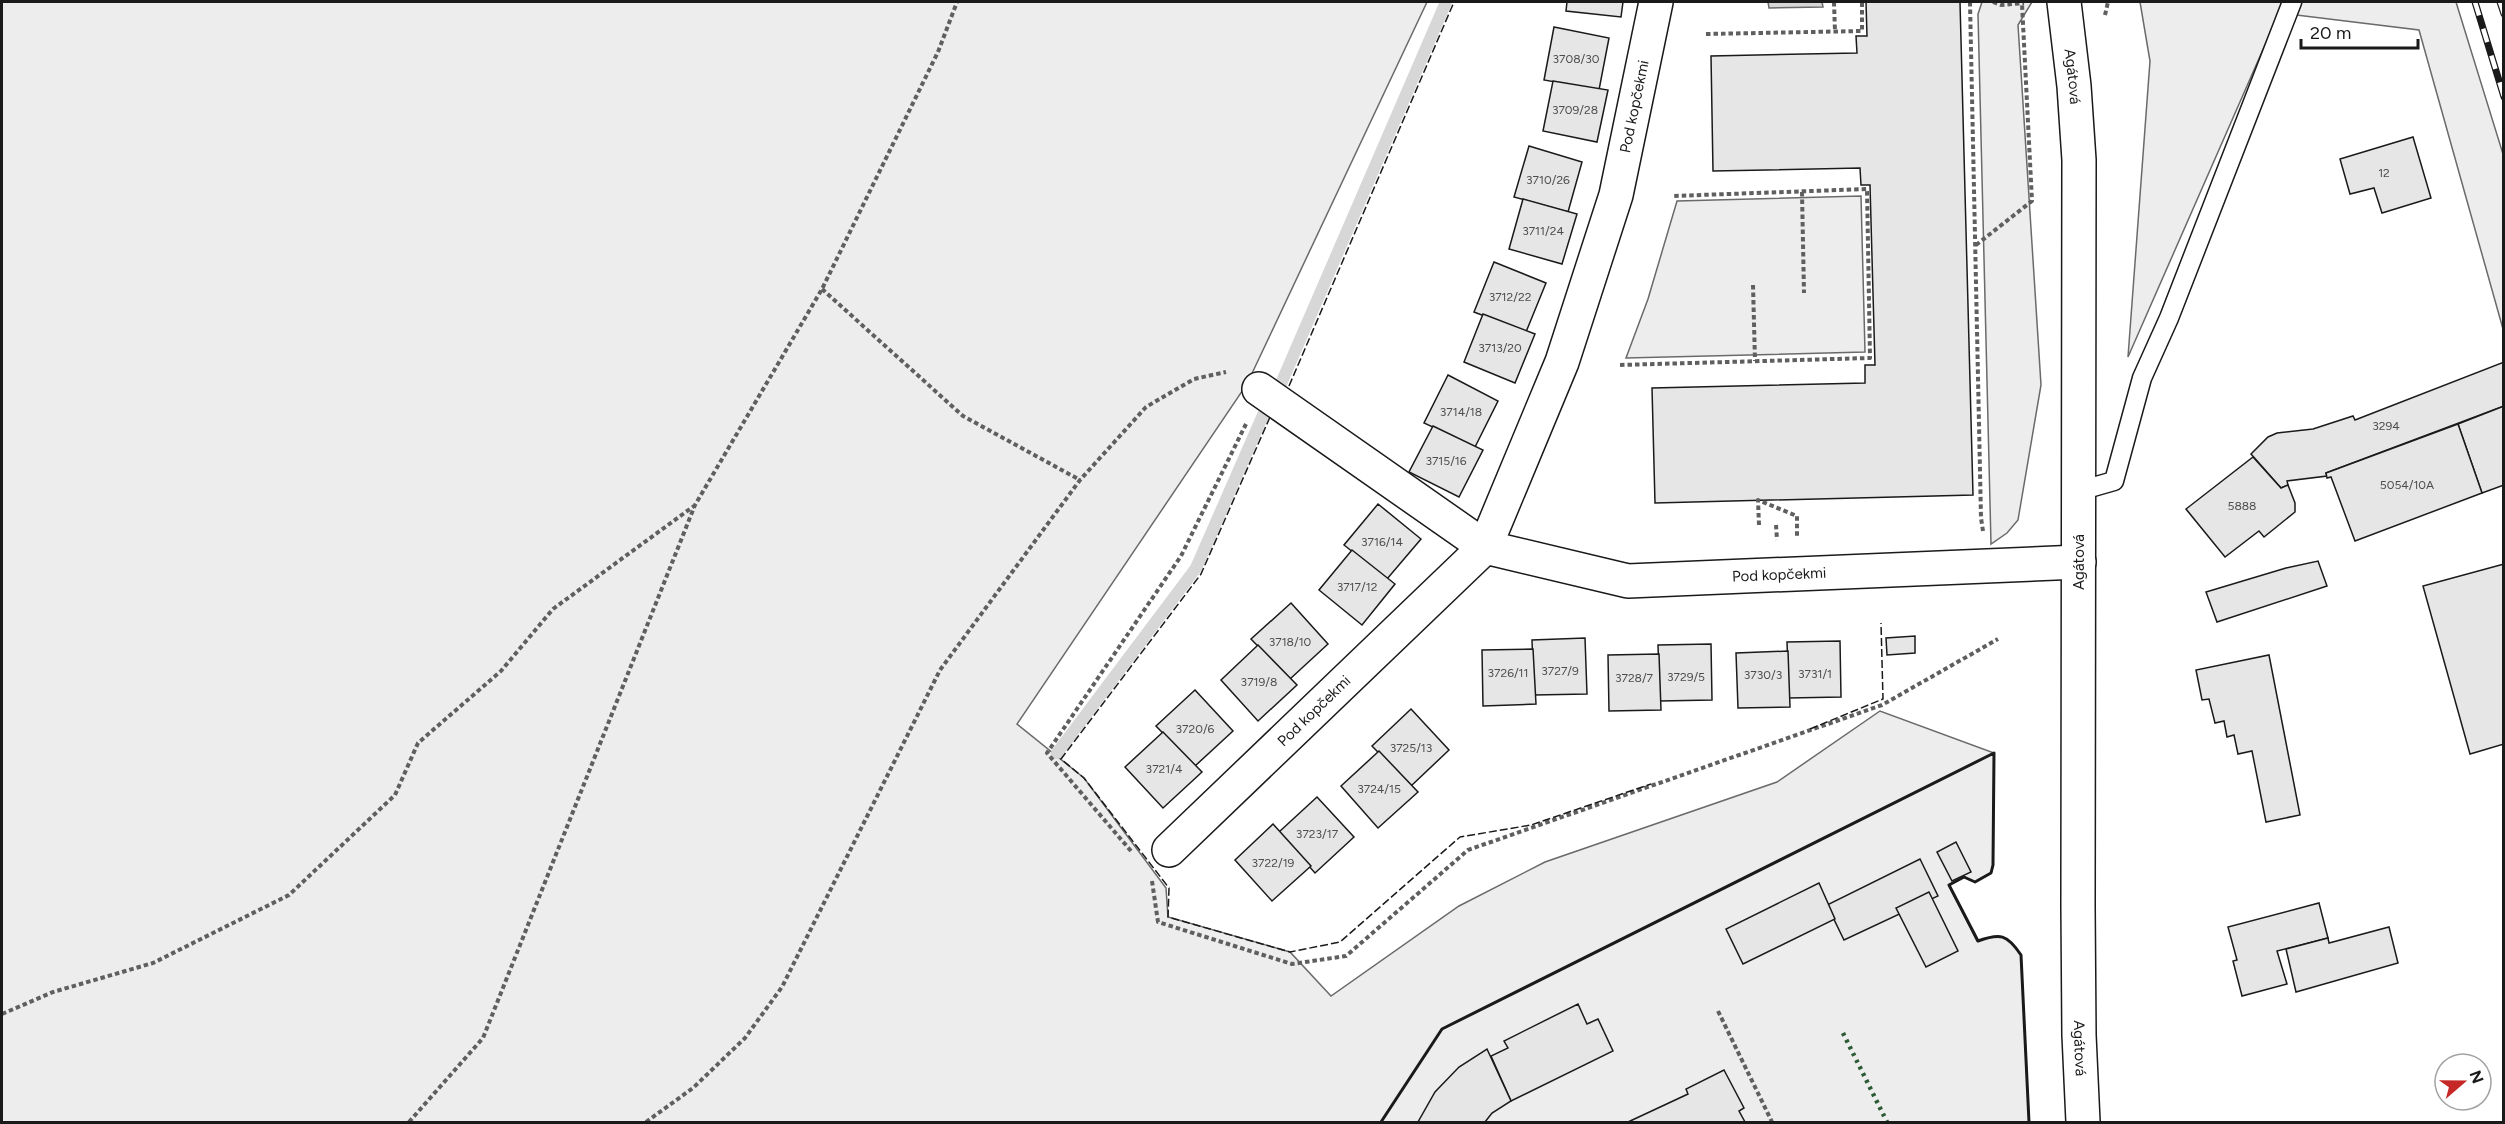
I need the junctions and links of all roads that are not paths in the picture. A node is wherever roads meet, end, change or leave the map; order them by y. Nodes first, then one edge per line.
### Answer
1 (1656, 2) edge
2 (2064, 2) edge
3 (2292, 2) edge
4 (1259, 389) road end
5 (2079, 490) junction
6 (1485, 548) junction
7 (2079, 562) junction
8 (1160, 862) road end
9 (2083, 1122) edge

1 - 6 street, Pod kopčekmi
2 - 5 street, Agátová
3 - 5 lane
4 - 6 street
5 - 7 street, Agátová
6 - 7 street, Pod kopčekmi
6 - 8 street, Pod kopčekmi
7 - 9 street, Agátová

